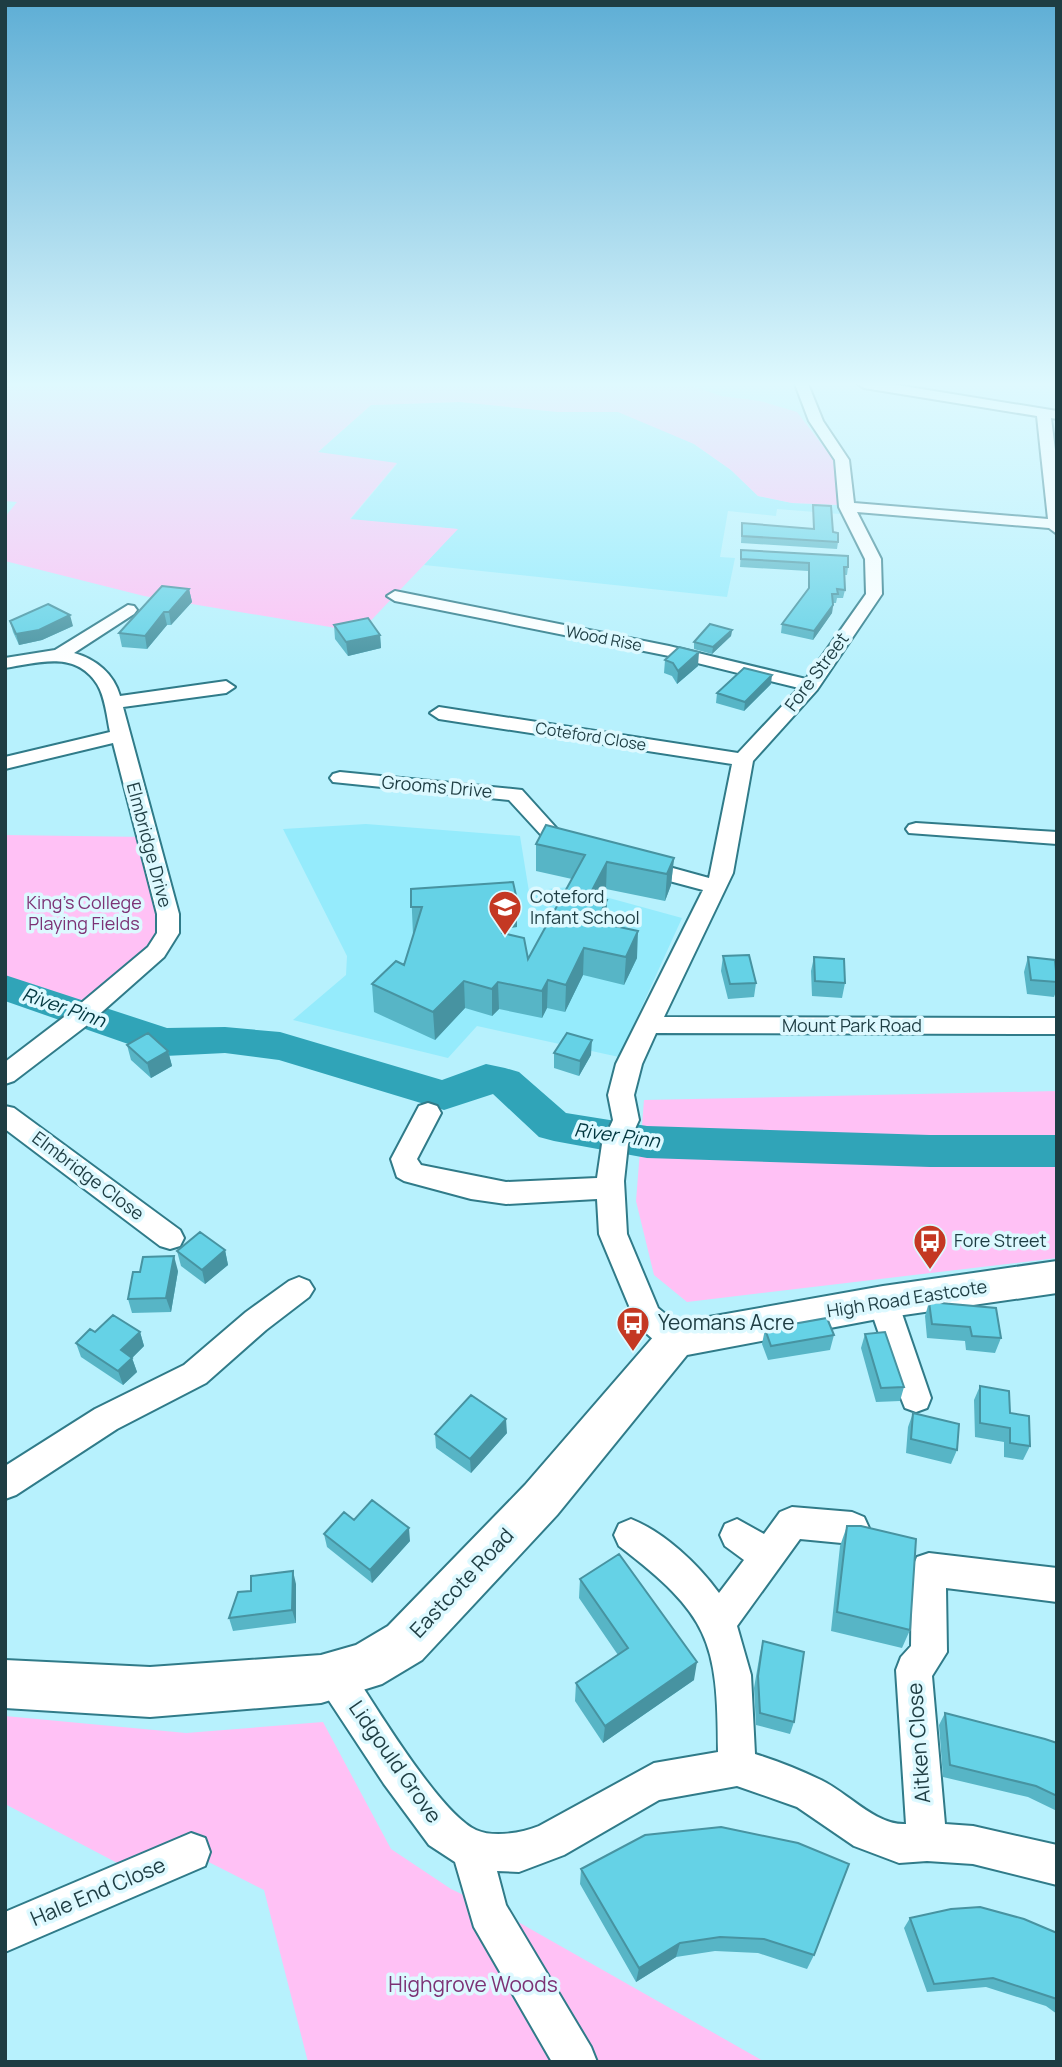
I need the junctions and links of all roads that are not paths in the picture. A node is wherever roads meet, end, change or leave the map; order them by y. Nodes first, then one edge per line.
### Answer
1 (844, 480) edge
2 (1054, 480) edge
3 (847, 507) junction
4 (1056, 526) edge
5 (395, 596) dead end
6 (128, 610) dead end
7 (61, 654) junction
8 (5, 663) edge
9 (811, 686) junction
10 (226, 687) dead end
11 (112, 703) junction
12 (439, 713) dead end
13 (120, 737) junction
14 (743, 760) junction
15 (5, 763) edge
16 (340, 778) dead end
17 (916, 829) dead end
18 (1057, 838) edge
19 (587, 852) edge
20 (625, 862) edge
21 (715, 887) junction
22 (648, 1025) junction
23 (1057, 1026) edge
24 (5, 1075) edge
25 (428, 1113) dead end
26 (5, 1115) edge
27 (610, 1188) junction
28 (170, 1238) dead end
29 (1057, 1277) edge
30 (299, 1289) dead end
31 (883, 1302) junction
32 (675, 1340) junction
33 (916, 1398) dead end
34 (5, 1484) edge
35 (852, 1528) edge
36 (631, 1535) dead end
37 (737, 1535) dead end
38 (769, 1557) junction
39 (1057, 1585) edge
40 (718, 1623) junction
41 (335, 1677) junction
42 (5, 1684) edge
43 (737, 1767) junction
44 (927, 1842) junction
45 (472, 1850) junction
46 (191, 1852) dead end
47 (1057, 1865) edge
48 (5, 1932) edge
49 (576, 2062) edge

1 - 3 street, Fore Street
2 - 4 street
3 - 4 street
3 - 9 street, Fore Street
5 - 9 street, Wood Rise
6 - 7 street
7 - 8 street
7 - 11 street, Elmbridge Drive
9 - 14 street, Fore Street
10 - 11 street
11 - 13 street, Elmbridge Drive
12 - 14 street, Coteford Close
13 - 15 street
13 - 24 street, Elmbridge Drive
14 - 21 street
16 - 19 street, Grooms Drive
17 - 18 street
20 - 21 street
21 - 22 street
22 - 23 street, Mount Park Road
22 - 27 street
25 - 27 street
26 - 28 street, Elmbridge Close
27 - 32 street
29 - 31 main road, High Road Eastcote
30 - 34 street
31 - 32 main road, High Road Eastcote
31 - 33 street
32 - 41 main road, Eastcote Road
35 - 38 street
36 - 40 street
37 - 38 street
38 - 40 street
39 - 44 street, Aitken Close
40 - 43 street
41 - 42 main road, Eastcote Road
41 - 45 street, Lidgould Grove
43 - 44 street
43 - 45 street
44 - 47 street
45 - 49 street
46 - 48 street, Hale End Close

